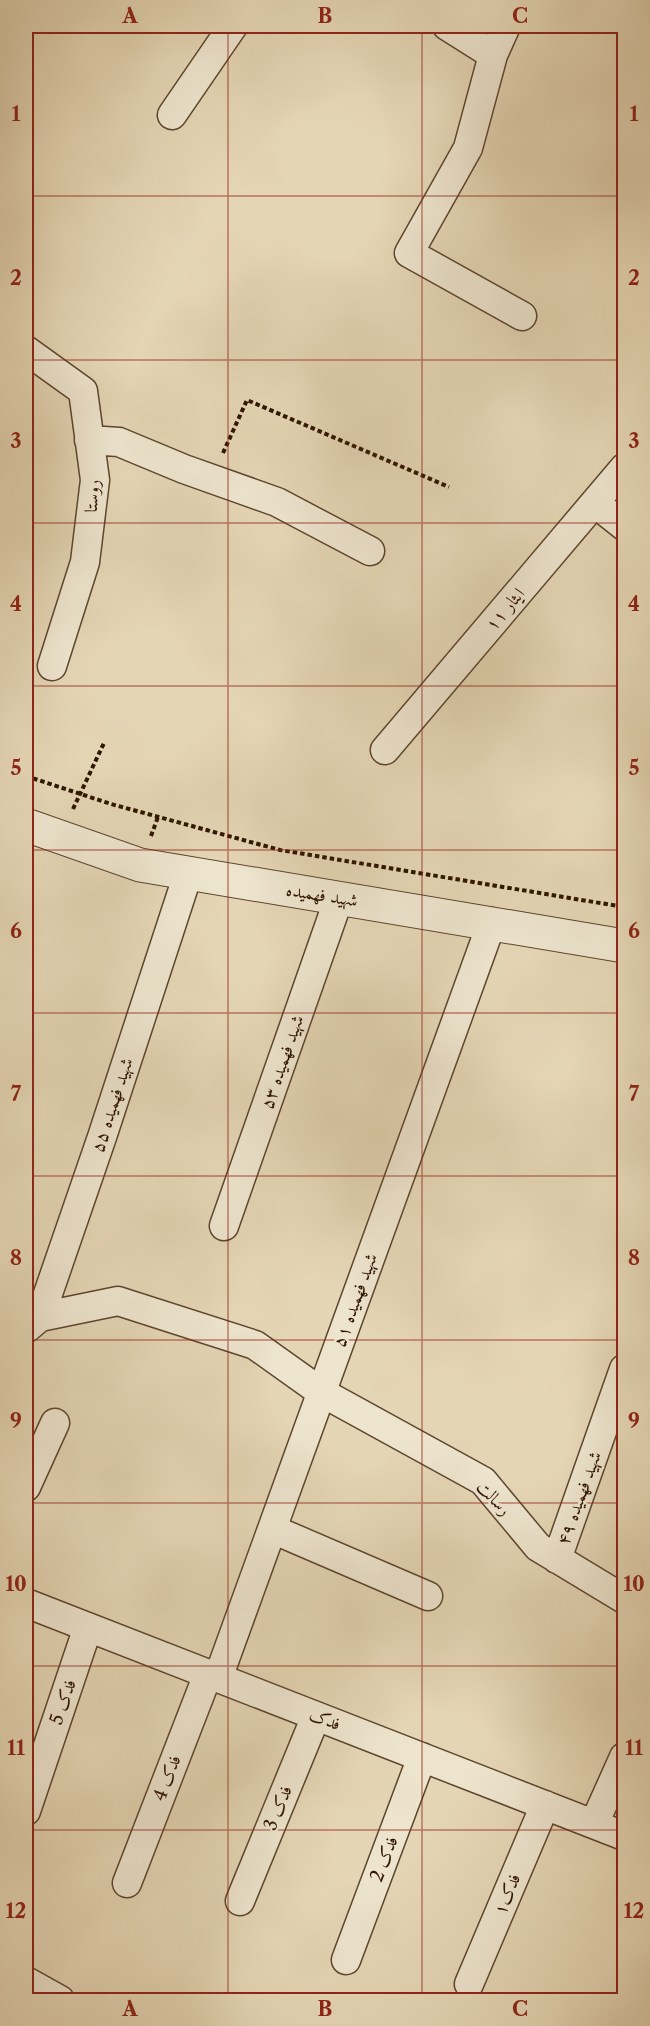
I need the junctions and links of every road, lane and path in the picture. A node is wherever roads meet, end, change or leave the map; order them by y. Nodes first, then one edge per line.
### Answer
1 (233, 26) edge
2 (447, 26) edge
3 (506, 26) edge
4 (493, 55) junction
5 (172, 115) dead end
6 (522, 316) dead end
7 (26, 350) edge
8 (89, 440) junction
9 (624, 468) edge
10 (212, 478) junction
11 (449, 487) dead end
12 (595, 503) junction
13 (624, 526) edge
14 (369, 551) dead end
15 (52, 666) dead end
16 (104, 743) dead end
17 (385, 750) dead end
18 (26, 776) edge
19 (78, 794) junction
20 (26, 825) edge
21 (62, 838) junction
22 (188, 874) junction
23 (339, 898) junction
24 (624, 907) edge
25 (492, 922) junction
26 (624, 946) edge
27 (225, 1226) dead end
28 (33, 1323) edge
29 (624, 1369) edge
30 (321, 1392) junction
31 (55, 1423) dead end
32 (26, 1487) edge
33 (272, 1529) junction
34 (557, 1559) junction
35 (428, 1596) dead end
36 (624, 1599) edge
37 (26, 1603) edge
38 (88, 1627) junction
39 (213, 1676) junction
40 (316, 1716) junction
41 (422, 1757) junction
42 (624, 1757) edge
43 (545, 1805) junction
44 (26, 1811) edge
45 (594, 1824) junction
46 (624, 1836) edge
47 (127, 1883) dead end
48 (240, 1901) dead end
49 (346, 1960) dead end
50 (26, 1981) edge
51 (469, 1984) dead end
52 (60, 2001) edge

1 - 5 street
2 - 4 street
3 - 4 street
4 - 6 street
7 - 8 street, روستا
8 - 10 street
8 - 15 street, روستا
9 - 12 street, ایثار ۱۱
10 - 11 path
10 - 14 street
12 - 13 street
12 - 17 street, ایثار ۱۱
16 - 19 path
18 - 19 path
19 - 21 path
19 - 24 path
20 - 21 street, شهید فهمیده
21 - 22 street, شهید فهمیده
22 - 23 street, شهید فهمیده
22 - 28 street, شهید فهمیده ۵۵
23 - 25 street, شهید فهمیده
23 - 27 street, شهید فهمیده ۵۳
25 - 26 street, شهید فهمیده
25 - 30 street, شهید فهمیده ۵۱
28 - 30 street, رسالت
29 - 34 street, شهید فهمیده ۴۹
30 - 33 street, شهید فهمیده ۵۱
30 - 34 street, رسالت
31 - 32 street
33 - 35 street
33 - 39 street, شهید فهمیده ۵۱
34 - 36 street, رسالت
37 - 38 street, فدک
38 - 39 street, فدک
38 - 44 street, فدک 5
39 - 40 street, فدک
39 - 47 street, فدک 4
40 - 41 street, فدک
40 - 48 street, فدک 3
41 - 43 street, فدک
41 - 49 street, فدک 2
42 - 45 street
43 - 45 street, فدک
43 - 51 street, فدک۱
45 - 46 street, فدک
50 - 52 street

